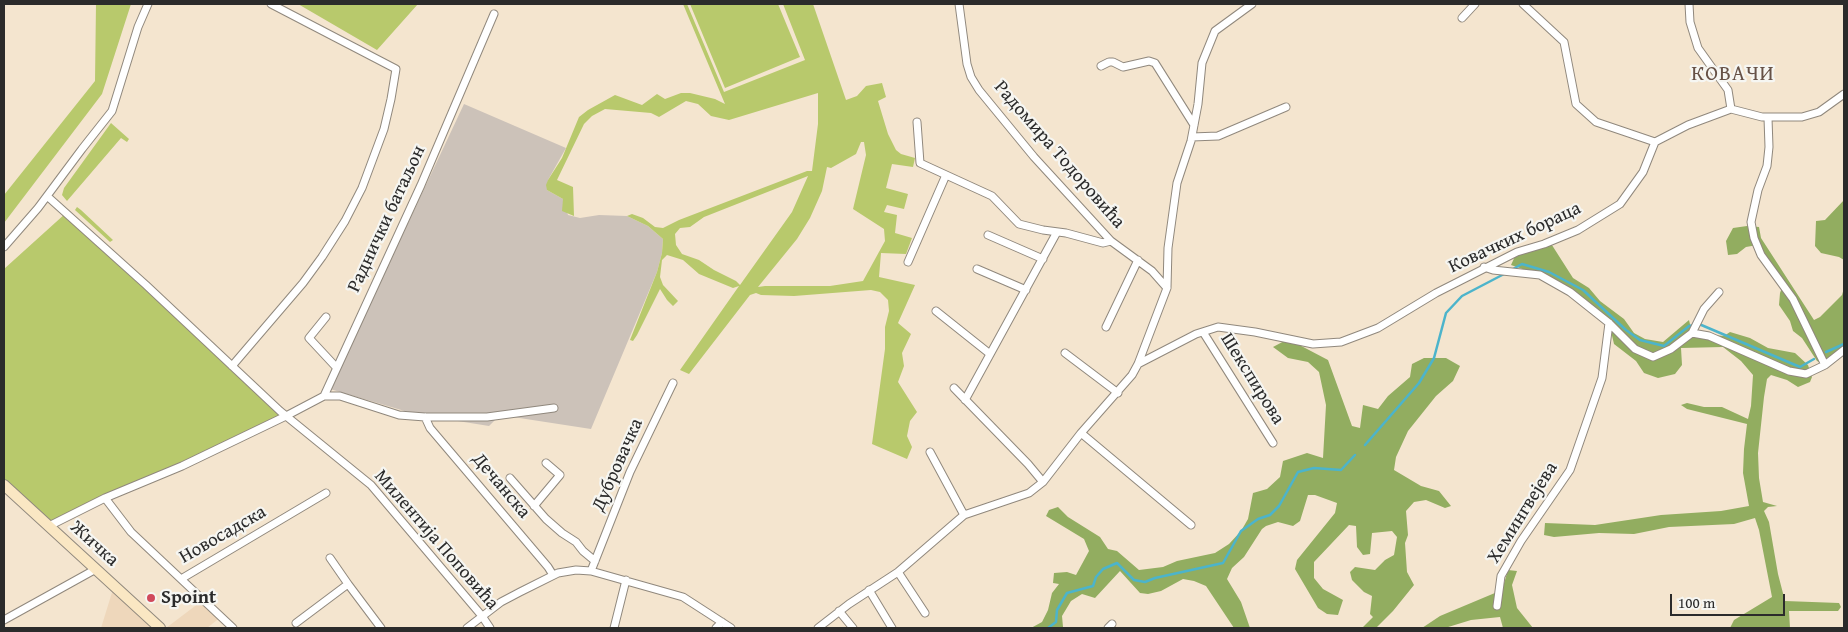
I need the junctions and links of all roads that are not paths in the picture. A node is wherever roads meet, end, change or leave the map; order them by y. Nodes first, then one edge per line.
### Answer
1 (148, 4) edge
2 (271, 4) edge
3 (959, 4) edge
4 (1252, 4) edge
5 (1475, 4) edge
6 (1524, 4) edge
7 (1689, 4) edge
8 (494, 14) dead end
9 (1462, 18) dead end
10 (1101, 66) dead end
11 (1844, 94) edge
12 (1286, 108) dead end
13 (1731, 109) junction
14 (1768, 118) junction
15 (917, 122) dead end
16 (1194, 125) junction
17 (1192, 137) junction
18 (1655, 142) junction
19 (946, 175) junction
20 (47, 196) junction
21 (1057, 232) junction
22 (988, 235) dead end
23 (1111, 241) junction
24 (4, 247) edge
25 (1042, 259) junction
26 (1138, 260) junction
27 (908, 262) dead end
28 (1484, 268) junction
29 (977, 269) dead end
30 (1167, 288) junction
31 (1026, 290) junction
32 (1719, 292) dead end
33 (936, 311) dead end
34 (326, 317) dead end
35 (1609, 323) junction
36 (1106, 327) dead end
37 (1203, 332) junction
38 (1692, 333) junction
39 (1844, 350) edge
40 (1065, 353) dead end
41 (990, 354) junction
42 (1138, 364) junction
43 (232, 366) junction
44 (1825, 366) junction
45 (336, 367) junction
46 (673, 383) dead end
47 (954, 388) dead end
48 (1118, 393) junction
49 (324, 396) junction
50 (966, 400) junction
51 (554, 408) dead end
52 (286, 416) junction
53 (425, 417) junction
54 (1081, 433) junction
55 (1273, 443) dead end
56 (930, 452) dead end
57 (546, 463) dead end
58 (510, 478) dead end
59 (1043, 482) junction
60 (4, 485) edge
61 (326, 493) dead end
62 (104, 498) junction
63 (534, 506) junction
64 (964, 515) junction
65 (1191, 525) dead end
66 (49, 526) junction
67 (330, 558) dead end
68 (595, 561) junction
69 (96, 569) junction
70 (590, 571) junction
71 (898, 572) junction
72 (552, 575) junction
73 (181, 579) junction
74 (626, 580) junction
75 (348, 584) junction
76 (870, 590) junction
77 (1497, 606) dead end
78 (839, 611) junction
79 (925, 613) dead end
80 (482, 616) junction
81 (4, 620) edge
82 (722, 622) junction
83 (296, 623) dead end
84 (160, 628) edge
85 (233, 628) edge
86 (381, 628) edge
87 (467, 628) edge
88 (490, 628) edge
89 (614, 628) edge
90 (716, 628) edge
91 (731, 628) edge
92 (818, 628) edge
93 (852, 628) edge
94 (892, 628) edge

1 - 20 street
2 - 43 street, Раднички батаљон
3 - 23 street, Радомира Тодоровића
4 - 16 street, Ковачких бораца
5 - 9 street
6 - 18 street
7 - 13 street
8 - 45 street, Раднички батаљон
10 - 16 street
11 - 14 street
12 - 17 street
13 - 14 street
13 - 18 street
14 - 44 street
15 - 19 street
16 - 17 street, Ковачких бораца
17 - 30 street, Ковачких бораца
18 - 28 street, Ковачких бораца
19 - 21 street
19 - 27 street
20 - 24 street
20 - 43 street
21 - 23 street
21 - 25 street
22 - 25 street
23 - 26 street, Радомира Тодоровића
25 - 31 street
26 - 30 street, Радомира Тодоровића
26 - 36 street
28 - 35 street
28 - 37 street, Ковачких бораца
29 - 31 street
30 - 42 street, Ковачких бораца
31 - 41 street
32 - 38 street
33 - 41 street
34 - 45 street
35 - 38 street
35 - 77 street, Хемингвејева
37 - 42 street, Ковачких бораца
37 - 55 street, Шекспирова
38 - 44 street
39 - 44 street
40 - 48 street
41 - 50 street
42 - 48 street, Ковачких бораца
43 - 52 street
45 - 49 street, Раднички батаљон
46 - 68 street, Дубровачка
47 - 50 street
48 - 54 street, Ковачких бораца
49 - 52 street
49 - 53 street
50 - 59 street
51 - 53 street
52 - 62 street
52 - 80 street, Милентија Поповића
53 - 72 street, Дечанска
54 - 59 street, Ковачких бораца
54 - 65 street
56 - 64 street
57 - 63 street
58 - 63 street
59 - 64 street, Ковачких бораца
60 - 66 main road, Жичка
61 - 73 street, Новосадска
62 - 66 street
62 - 73 street, Новосадска
63 - 68 street
64 - 71 street, Ковачких бораца
66 - 69 main road, Жичка
67 - 75 street
68 - 70 street, Дубровачка
69 - 81 street
69 - 84 main road, Жичка
70 - 72 street
70 - 74 street
71 - 76 street, Ковачких бораца
71 - 79 street
72 - 80 street
73 - 85 street
74 - 82 street
74 - 89 street
75 - 83 street
75 - 86 street
76 - 78 street, Ковачких бораца
76 - 94 street
78 - 92 street, Ковачких бораца
78 - 93 street
80 - 87 street
80 - 88 street, Милентија Поповића
82 - 90 street
82 - 91 street

